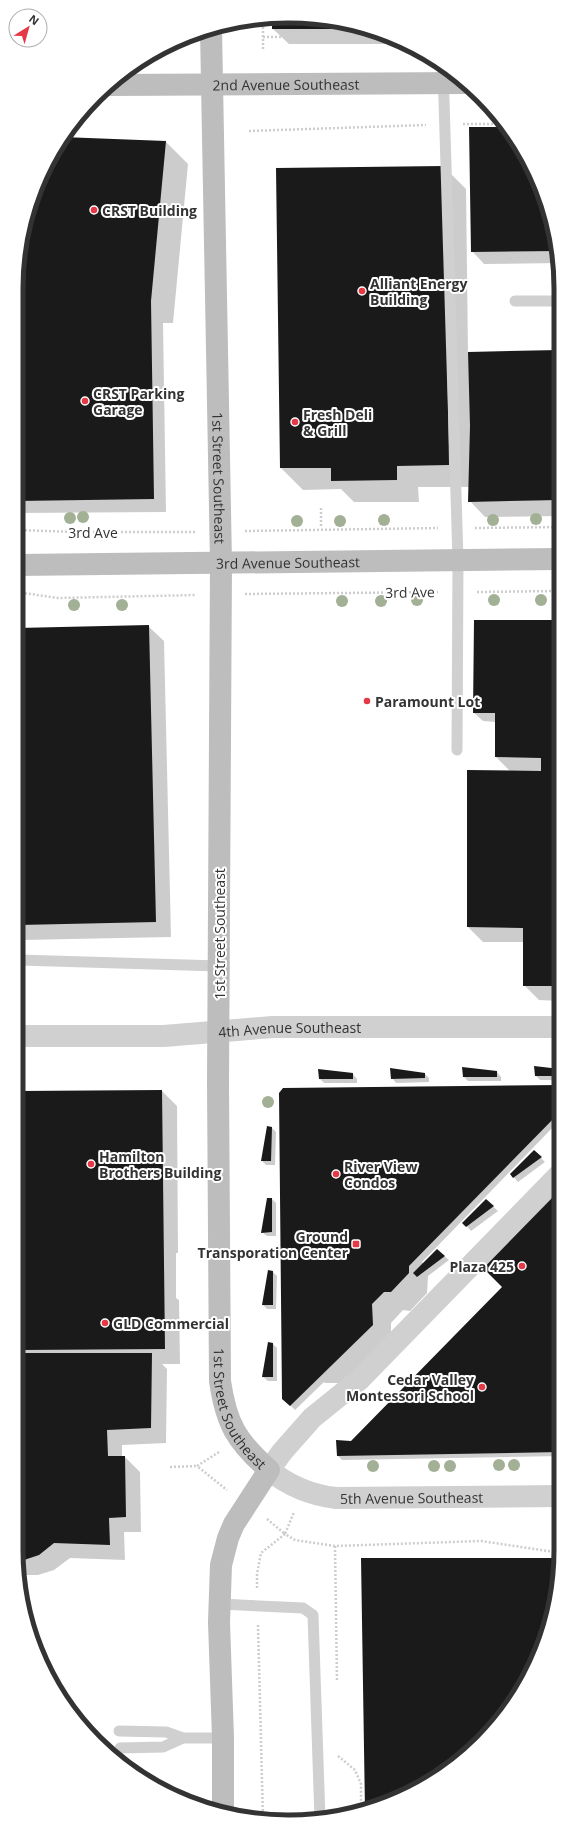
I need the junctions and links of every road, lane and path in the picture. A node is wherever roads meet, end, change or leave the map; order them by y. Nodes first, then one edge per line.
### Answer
1 (263, 24) edge
2 (211, 35) edge
3 (263, 37) junction
4 (374, 37) edge
5 (263, 49) dead end
6 (449, 77) edge
7 (450, 77) edge
8 (212, 84) junction
9 (118, 85) edge
10 (445, 124) junction
11 (497, 124) edge
12 (249, 131) dead end
13 (515, 301) dead end
14 (554, 301) edge
15 (321, 506) dead end
16 (321, 526) dead end
17 (554, 527) edge
18 (457, 528) junction
19 (23, 530) edge
20 (279, 530) dead end
21 (170, 532) dead end
22 (554, 559) edge
23 (458, 560) junction
24 (221, 562) junction
25 (23, 565) edge
26 (554, 591) edge
27 (458, 592) junction
28 (23, 593) edge
29 (260, 594) dead end
30 (148, 595) dead end
31 (457, 750) dead end
32 (23, 960) edge
33 (219, 966) junction
34 (554, 1027) edge
35 (218, 1032) junction
36 (23, 1036) edge
37 (554, 1180) edge
38 (222, 1450) dead end
39 (170, 1466) dead end
40 (197, 1466) junction
41 (268, 1470) junction
42 (228, 1490) dead end
43 (554, 1496) edge
44 (295, 1510) dead end
45 (264, 1517) dead end
46 (285, 1534) junction
47 (335, 1546) junction
48 (554, 1552) edge
49 (220, 1604) junction
50 (257, 1605) junction
51 (337, 1683) dead end
52 (119, 1731) dead end
53 (182, 1738) junction
54 (223, 1738) junction
55 (120, 1748) dead end
56 (336, 1754) dead end
57 (361, 1805) edge
58 (223, 1807) edge
59 (320, 1813) edge
60 (263, 1814) edge

1 - 3 path
2 - 8 street, 1st Street Southeast
3 - 4 path
3 - 5 path
6 - 8 street, 2nd Avenue Southeast
7 - 10 lane
8 - 9 street, 2nd Avenue Southeast
8 - 24 street, 1st Street Southeast
10 - 11 path
10 - 12 path
10 - 18 lane
13 - 14 lane
15 - 16 path
17 - 18 path
18 - 20 path
18 - 23 lane
19 - 21 path, 3rd Ave
22 - 23 street, 3rd Avenue Southeast
23 - 24 street, 3rd Avenue Southeast
23 - 27 lane
24 - 25 street, 3rd Avenue Southeast
24 - 33 street, 1st Street Southeast
26 - 27 path, 3rd Ave
27 - 29 path, 3rd Ave
27 - 31 lane
28 - 30 path
32 - 33 lane
33 - 35 street, 1st Street Southeast
34 - 35 street, 4th Avenue Southeast
35 - 36 street, 4th Avenue Southeast
35 - 41 street, 1st Street Southeast
37 - 41 street
38 - 40 path
39 - 40 path
40 - 42 path
41 - 43 street, 5th Avenue Southeast
41 - 49 street, 1st Street Southeast
44 - 46 path
45 - 46 path
46 - 47 path
46 - 50 path
47 - 48 path
47 - 51 path
49 - 50 lane
49 - 54 street, 1st Street Southeast
50 - 59 lane
50 - 60 path
52 - 53 lane
53 - 54 lane
53 - 55 lane
54 - 58 street, 1st Street Southeast
56 - 57 path

